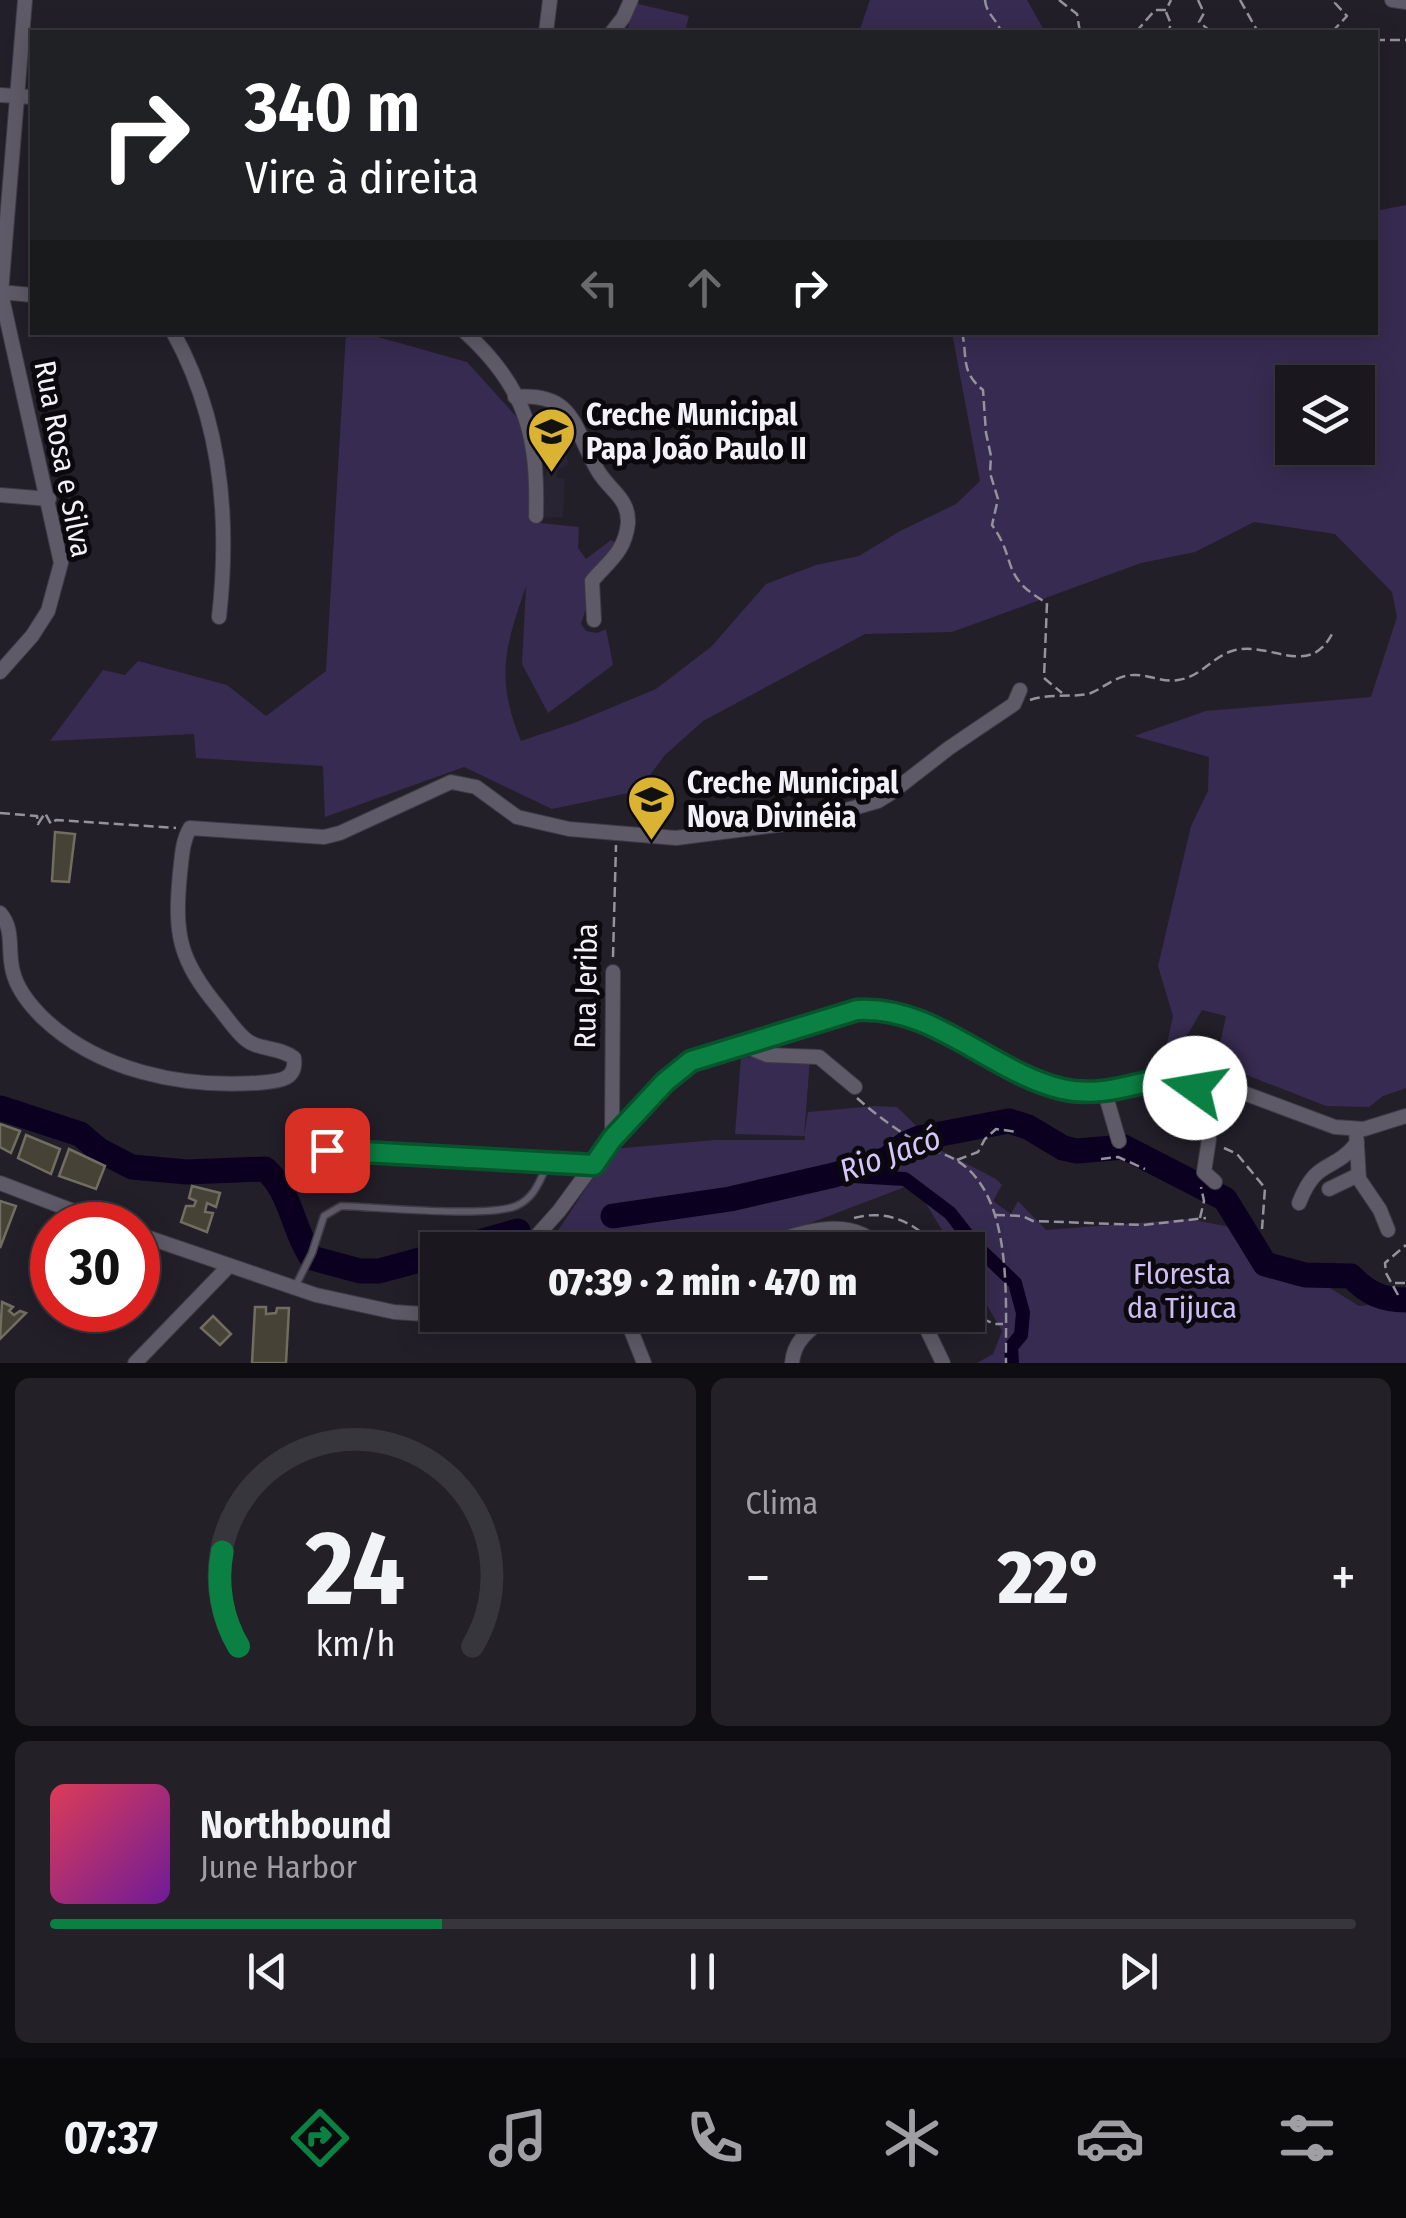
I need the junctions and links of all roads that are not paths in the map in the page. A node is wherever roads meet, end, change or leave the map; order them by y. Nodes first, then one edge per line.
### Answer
1 (25, 0) edge
2 (550, 0) edge
3 (631, 0) edge
4 (1392, 0) edge
5 (1406, 2) edge
6 (546, 30) edge
7 (614, 30) edge
8 (0, 95) edge
9 (24, 96) edge
10 (0, 293) edge
11 (30, 295) edge
12 (174, 335) edge
13 (468, 335) edge
14 (515, 396) junction
15 (0, 495) edge
16 (49, 499) junction
17 (536, 516) dead end
18 (219, 617) dead end
19 (594, 620) dead end
20 (3, 665) edge
21 (1017, 697) road end
22 (0, 913) edge
23 (613, 972) road end
24 (745, 1046) junction
25 (1194, 1076) junction
26 (854, 1087) road end
27 (1106, 1093) junction
28 (1406, 1116) edge
29 (1356, 1136) junction
30 (612, 1139) junction
31 (1119, 1141) dead end
32 (327, 1150) dead end
33 (548, 1163) junction
34 (594, 1165) junction
35 (1358, 1174) junction
36 (1214, 1182) dead end
37 (0, 1183) edge
38 (1329, 1189) dead end
39 (50, 1202) edge
40 (1299, 1203) dead end
41 (1388, 1230) dead end
42 (539, 1232) edge
43 (813, 1232) edge
44 (850, 1232) edge
45 (160, 1242) edge
46 (228, 1267) junction
47 (297, 1284) junction
48 (420, 1314) edge
49 (631, 1332) edge
50 (808, 1332) edge
51 (928, 1332) edge
52 (135, 1363) edge
53 (644, 1363) edge
54 (792, 1363) edge
55 (943, 1363) edge

1 - 9 street, Rua Rosa e Silva
2 - 6 street
3 - 7 street
4 - 5 street
8 - 9 street
9 - 10 street, Rua Rosa e Silva
10 - 11 street
10 - 16 street, Rua Rosa e Silva
12 - 18 street
13 - 14 street
14 - 17 street
14 - 19 street
15 - 16 street
16 - 20 street, Rua Rosa e Silva
21 - 22 street
23 - 30 street, Rua Jeriba
24 - 26 street
24 - 27 street
24 - 30 street
25 - 27 street
25 - 29 street
25 - 36 street
27 - 31 street
28 - 29 street
29 - 35 street
29 - 40 street
30 - 34 street
32 - 33 lane
33 - 34 lane
33 - 47 lane
34 - 42 street
35 - 38 street
35 - 41 street
37 - 39 street
43 - 44 street
45 - 46 street
46 - 47 street
46 - 52 street
47 - 48 street
49 - 53 street
50 - 54 street
51 - 55 street

